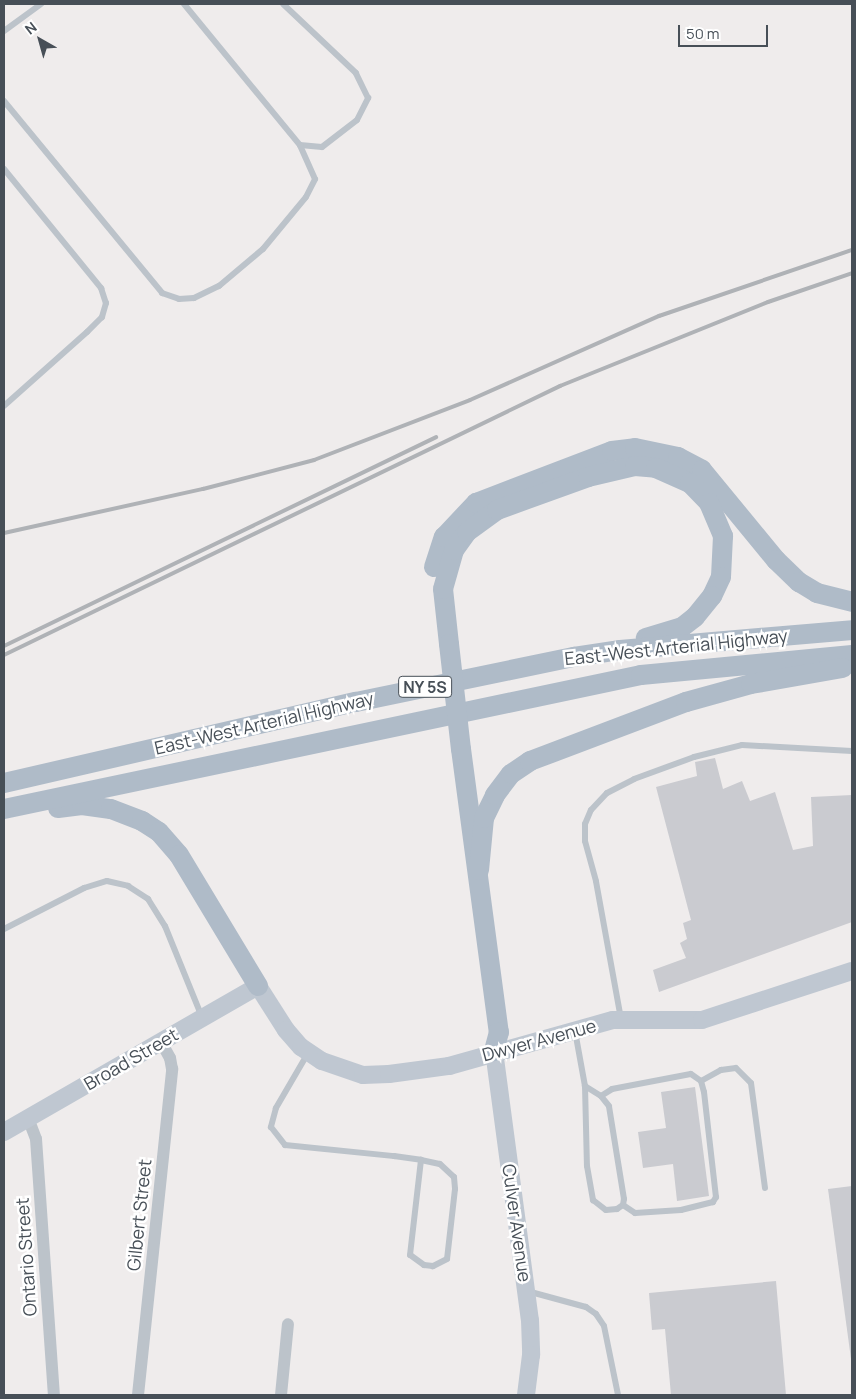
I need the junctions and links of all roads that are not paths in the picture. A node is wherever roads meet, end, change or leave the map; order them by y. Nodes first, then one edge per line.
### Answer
1 (40, 4) edge
2 (184, 4) edge
3 (283, 4) edge
4 (4, 30) edge
5 (4, 101) edge
6 (300, 145) junction
7 (4, 168) edge
8 (4, 406) edge
9 (852, 602) edge
10 (852, 630) edge
11 (444, 646) junction
12 (852, 655) edge
13 (574, 657) junction
14 (852, 667) edge
15 (456, 750) junction
16 (852, 751) edge
17 (4, 783) edge
18 (4, 810) edge
19 (479, 870) junction
20 (4, 930) edge
21 (852, 971) edge
22 (258, 986) junction
23 (202, 1018) junction
24 (621, 1018) junction
25 (575, 1030) junction
26 (161, 1042) junction
27 (494, 1051) junction
28 (309, 1052) junction
29 (701, 1081) junction
30 (586, 1086) junction
31 (602, 1096) junction
32 (28, 1118) junction
33 (4, 1132) edge
34 (421, 1160) junction
35 (765, 1188) dead end
36 (623, 1205) junction
37 (526, 1291) junction
38 (288, 1324) dead end
39 (54, 1395) edge
40 (138, 1395) edge
41 (281, 1395) edge
42 (526, 1395) edge
43 (618, 1395) edge

1 - 4 lane
2 - 6 lane
3 - 6 lane
5 - 6 lane
7 - 8 lane
9 - 11 main road
10 - 13 main road, East-West Arterial Highway / NY 5S
11 - 13 main road
11 - 15 main road, bridge
12 - 18 main road, East-West Arterial Highway / NY 5S
13 - 17 main road, East-West Arterial Highway / NY 5S
14 - 19 main road
15 - 19 main road
15 - 27 main road
16 - 24 lane
18 - 22 main road
19 - 27 main road
20 - 23 lane
21 - 24 main road, Dwyer Avenue
22 - 23 main road, Broad Street
22 - 28 main road, Dwyer Avenue
23 - 26 main road, Broad Street
24 - 25 main road, Dwyer Avenue
25 - 27 main road, Dwyer Avenue
25 - 30 lane
26 - 32 main road, Broad Street
26 - 40 street, Gilbert Street
27 - 28 main road, Dwyer Avenue
27 - 37 main road, Culver Avenue
28 - 34 lane
29 - 31 lane
29 - 35 lane
29 - 36 lane
30 - 31 lane
30 - 36 lane
31 - 36 lane
32 - 33 main road, Broad Street
32 - 39 street, Ontario Street
34 - 34 lane
37 - 42 main road, Culver Avenue
37 - 43 lane
38 - 41 street

